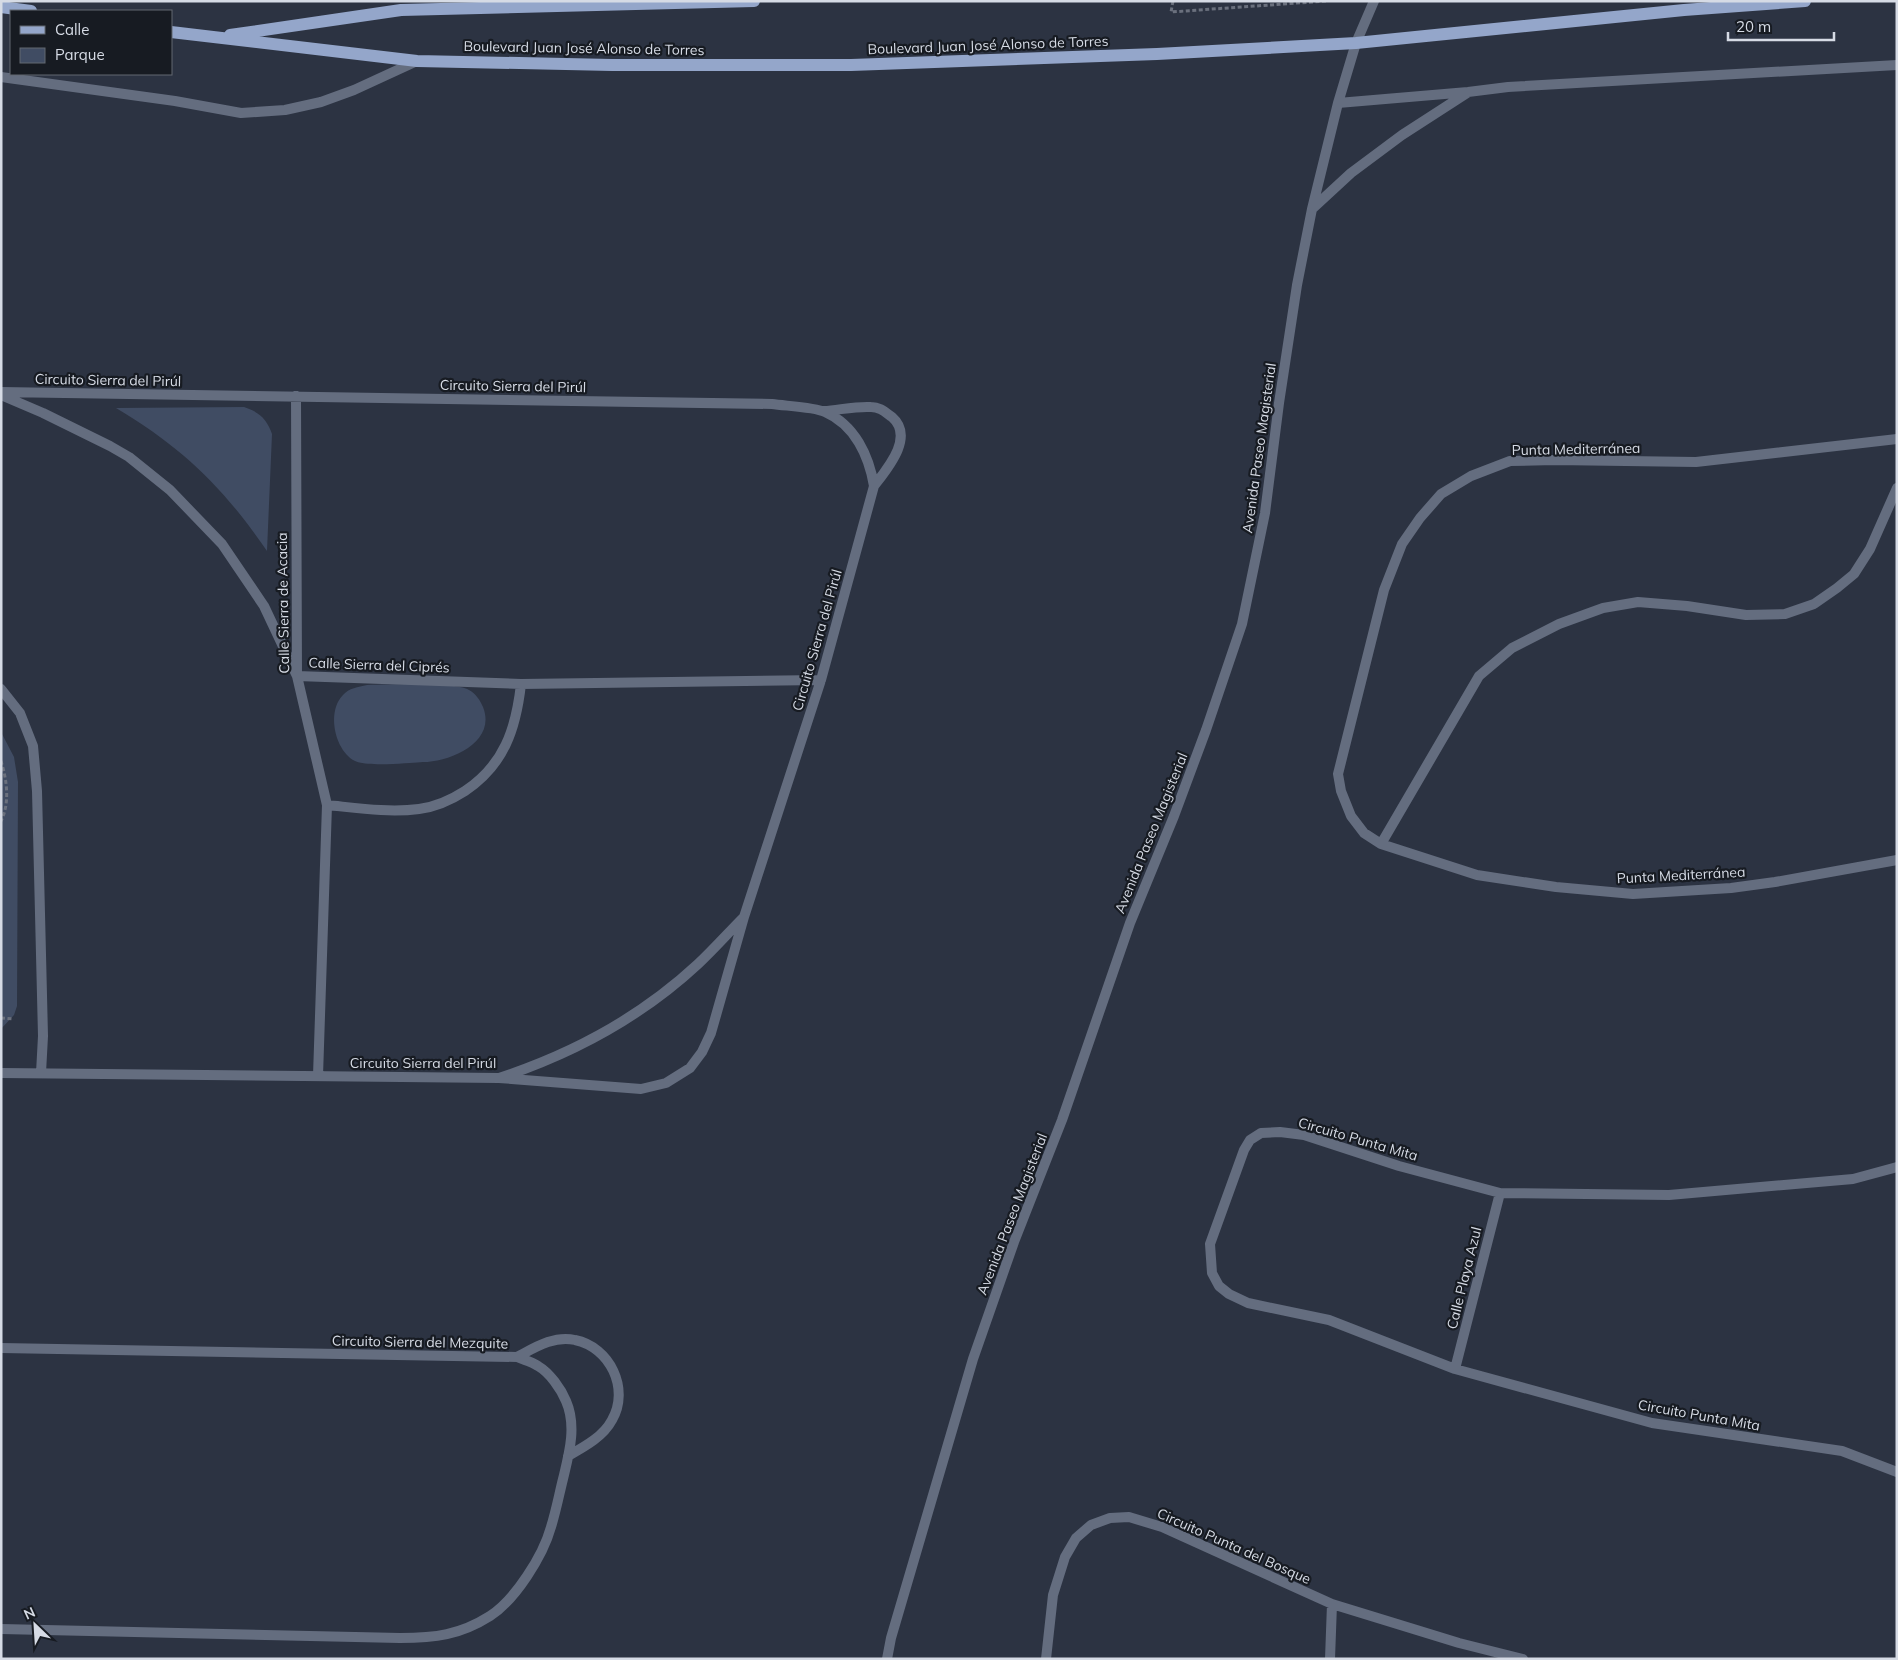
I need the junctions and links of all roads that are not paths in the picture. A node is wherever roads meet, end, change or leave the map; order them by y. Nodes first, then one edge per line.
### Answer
1 (754, 1) edge
2 (1374, 1) edge
3 (1805, 1) edge
4 (1, 7) edge
5 (24, 10) edge
6 (172, 32) edge
7 (212, 38) junction
8 (1356, 44) junction
9 (417, 61) junction
10 (1897, 65) edge
11 (1, 77) edge
12 (1468, 92) junction
13 (1338, 103) junction
14 (1312, 208) junction
15 (1, 394) edge
16 (296, 396) junction
17 (824, 411) junction
18 (1897, 439) edge
19 (874, 486) junction
20 (1897, 488) edge
21 (297, 676) junction
22 (821, 680) junction
23 (521, 684) junction
24 (1, 689) edge
25 (328, 805) junction
26 (1381, 844) junction
27 (1897, 860) edge
28 (744, 917) junction
29 (1, 1073) edge
30 (41, 1073) junction
31 (318, 1076) junction
32 (499, 1078) junction
33 (1897, 1167) edge
34 (1500, 1193) junction
35 (1, 1348) edge
36 (517, 1357) junction
37 (1455, 1369) junction
38 (568, 1456) junction
39 (1897, 1472) edge
40 (1332, 1604) junction
41 (1, 1629) edge
42 (887, 1659) edge
43 (1046, 1659) edge
44 (1330, 1659) edge
45 (1523, 1659) edge

1 - 7 main road
2 - 8 street, Avenida Paseo Magisterial
3 - 8 main road, Boulevard Juan José Alonso de Torres
4 - 5 main road
6 - 7 main road, Boulevard Juan José Alonso de Torres
7 - 9 main road, Boulevard Juan José Alonso de Torres
8 - 9 main road, Boulevard Juan José Alonso de Torres
8 - 13 street, Avenida Paseo Magisterial
9 - 11 street
10 - 12 street
12 - 13 street
12 - 14 street
13 - 14 street, Avenida Paseo Magisterial
14 - 42 street, Avenida Paseo Magisterial
15 - 16 street, Circuito Sierra del Pirúl
15 - 21 street, Calle Sierra del Ciprés
16 - 17 street, Circuito Sierra del Pirúl
16 - 21 street, Calle Sierra de Acacia
17 - 19 street, Circuito Sierra del Pirúl
17 - 19 street
18 - 26 street, Punta Mediterránea
19 - 22 street, Circuito Sierra del Pirúl
20 - 26 street
21 - 23 street, Calle Sierra del Ciprés
21 - 25 street, Calle Sierra de Acacia
22 - 23 street, Calle Sierra del Ciprés
22 - 28 street, Circuito Sierra del Pirúl
23 - 25 street
24 - 30 street
25 - 31 street, Calle Sierra de Acacia
26 - 27 street, Punta Mediterránea
28 - 32 street, Circuito Sierra del Pirúl
28 - 32 street
29 - 30 street, Circuito Sierra del Pirúl
30 - 31 street, Circuito Sierra del Pirúl
31 - 32 street, Circuito Sierra del Pirúl
33 - 34 street, Circuito Punta Mita
34 - 37 street, Calle Playa Azul
34 - 37 street, Circuito Punta Mita
35 - 36 street, Circuito Sierra del Mezquite
36 - 38 street, Circuito Sierra del Mezquite
36 - 38 street
37 - 39 street, Circuito Punta Mita
38 - 41 street, Circuito Sierra del Mezquite
40 - 43 street, Circuito Punta del Bosque
40 - 44 street
40 - 45 street, Circuito Punta del Bosque

